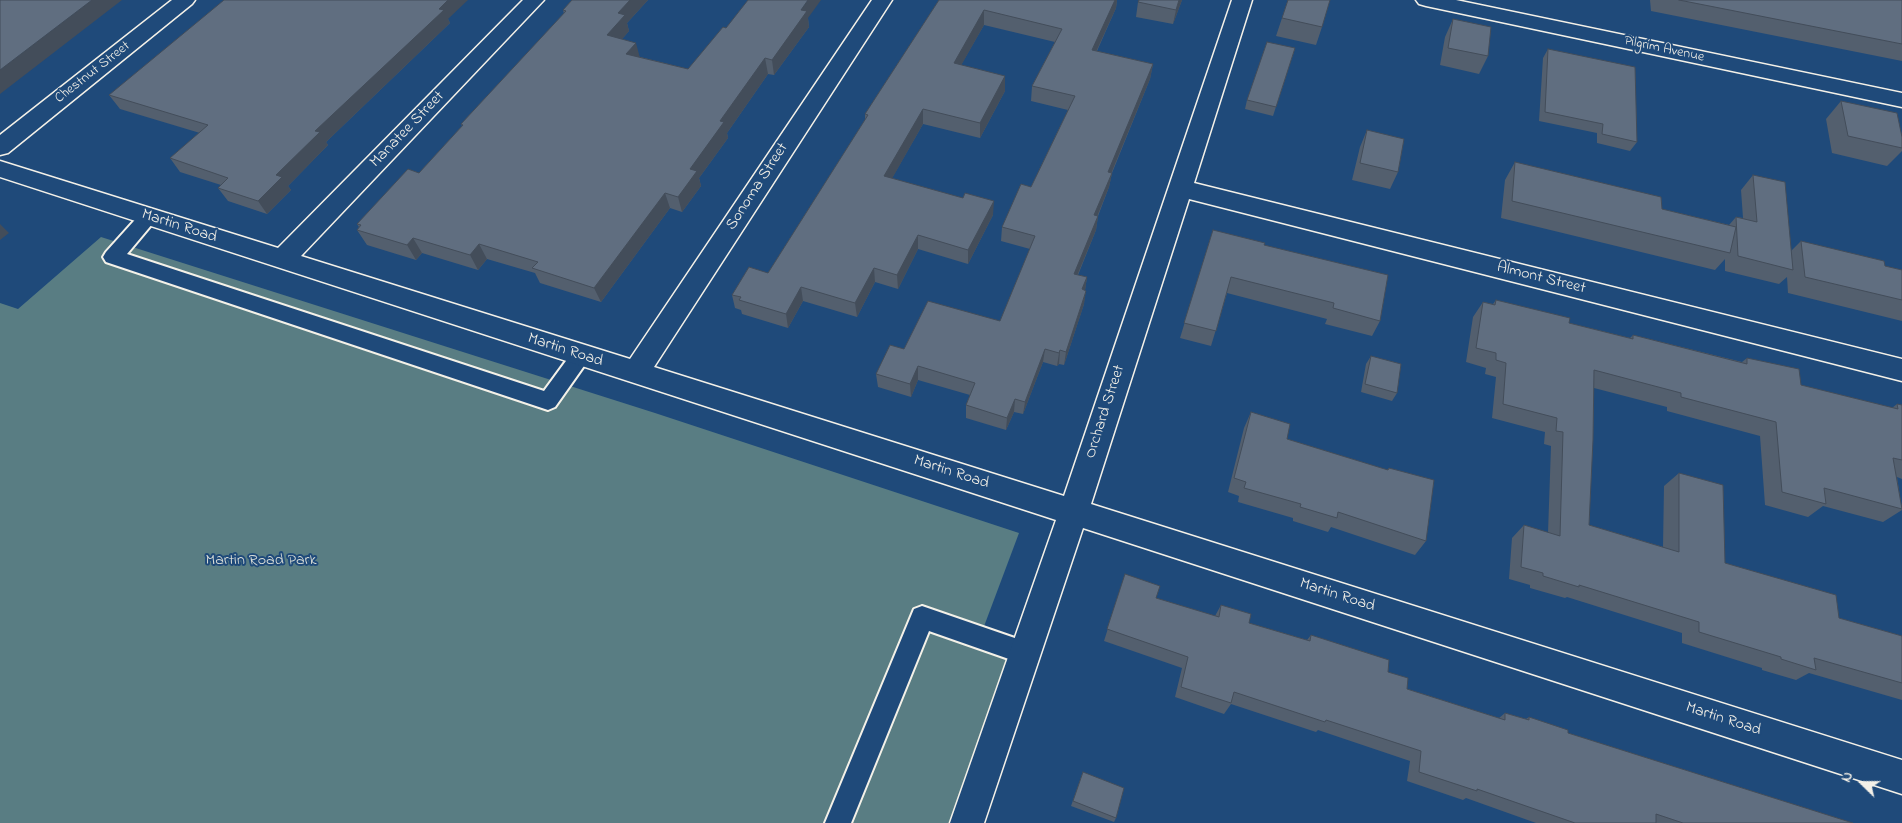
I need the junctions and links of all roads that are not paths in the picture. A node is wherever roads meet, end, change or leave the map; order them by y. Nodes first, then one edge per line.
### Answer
1 (185, 0) edge
2 (534, 0) edge
3 (882, 0) edge
4 (1242, 0) edge
5 (1426, 0) edge
6 (1902, 100) edge
7 (0, 147) edge
8 (0, 169) edge
9 (1180, 188) junction
10 (149, 217) junction
11 (282, 260) junction
12 (581, 356) junction
13 (1902, 370) edge
14 (635, 373) junction
15 (1073, 512) junction
16 (1026, 653) junction
17 (1902, 777) edge
18 (838, 823) edge
19 (967, 823) edge

1 - 7 street, Chestnut Street
2 - 11 street, Manatee Street
3 - 14 street, Sonoma Street
4 - 9 street, Orchard Street
5 - 6 street, Pilgrim Avenue
8 - 10 street, Martin Road
9 - 13 street, Almont Street
9 - 15 street, Orchard Street
10 - 11 street, Martin Road
10 - 12 lane
11 - 12 street, Martin Road
12 - 14 street, Martin Road
14 - 15 street, Martin Road
15 - 16 street, Orchard Street
15 - 17 street, Martin Road
16 - 18 lane
16 - 19 street, Orchard Street

